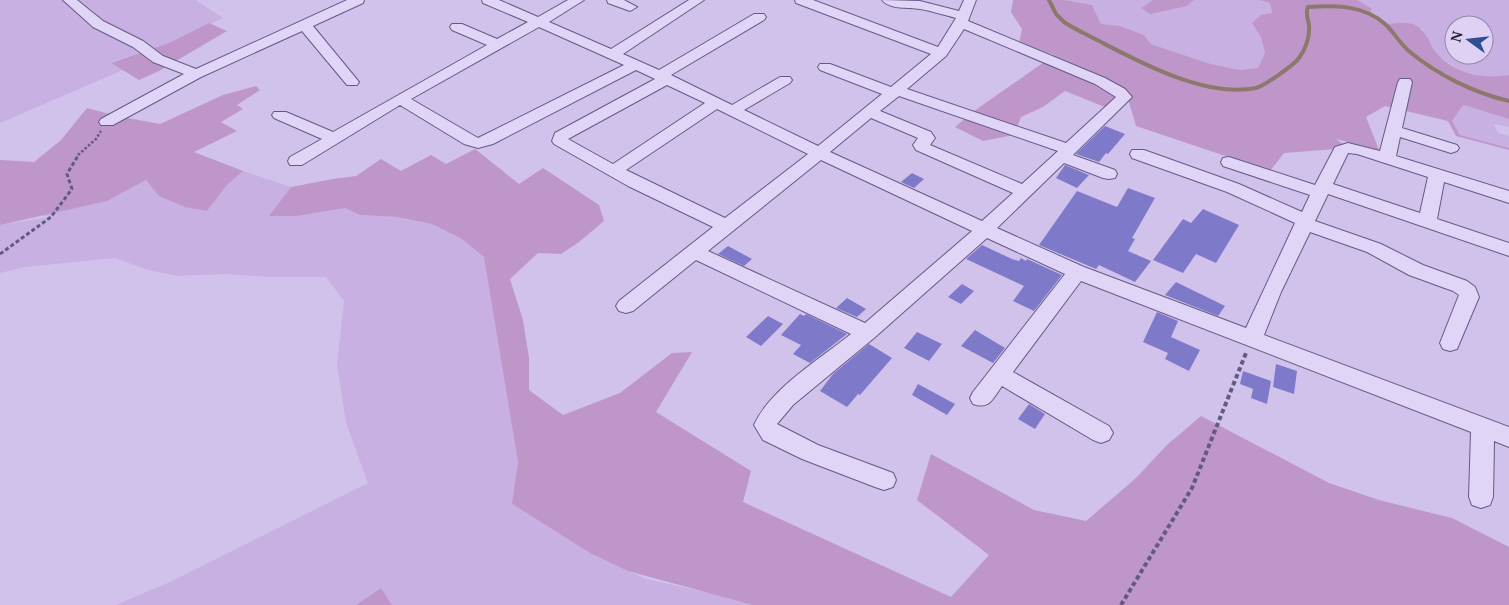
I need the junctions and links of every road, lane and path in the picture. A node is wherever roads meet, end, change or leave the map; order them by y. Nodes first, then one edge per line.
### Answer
1 (69, 0) edge
2 (358, 0) edge
3 (488, 0) edge
4 (578, 0) edge
5 (613, 0) edge
6 (698, 0) edge
7 (803, 0) edge
8 (888, 0) edge
9 (970, 0) edge
10 (630, 7) dead end
11 (759, 17) dead end
12 (962, 20) junction
13 (538, 21) junction
14 (304, 24) junction
15 (457, 27) dead end
16 (498, 45) junction
17 (941, 53) junction
18 (612, 55) junction
19 (635, 65) junction
20 (826, 67) dead end
21 (196, 74) junction
22 (663, 78) junction
23 (785, 80) dead end
24 (352, 82) dead end
25 (1405, 82) dead end
26 (895, 91) junction
27 (400, 99) junction
28 (724, 107) junction
29 (869, 112) junction
30 (280, 115) dead end
31 (107, 122) joint
32 (1393, 130) junction
33 (333, 138) junction
34 (1450, 148) dead end
35 (1064, 152) junction
36 (819, 153) junction
37 (1138, 154) dead end
38 (1387, 158) junction
39 (296, 161) dead end
40 (1229, 162) dead end
41 (615, 170) junction
42 (1436, 173) junction
43 (1109, 174) dead end
44 (1321, 189) junction
45 (1023, 190) junction
46 (1509, 196) edge
47 (1304, 222) junction
48 (1427, 222) junction
49 (726, 226) junction
50 (984, 230) junction
51 (1509, 250) edge
52 (696, 252) junction
53 (0, 254) edge
54 (1077, 272) junction
55 (626, 306) dead end
56 (867, 333) junction
57 (1252, 338) junction
58 (1450, 343) dead end
59 (999, 374) junction
60 (982, 398) dead end
61 (1483, 426) junction
62 (1100, 433) dead end
63 (1509, 436) edge
64 (884, 480) dead end
65 (1481, 497) dead end
66 (1121, 605) edge

1 - 21 street
2 - 14 street
3 - 13 street
4 - 13 street
5 - 10 street
6 - 18 street
7 - 17 street
8 - 12 street
9 - 12 street
11 - 22 street
12 - 17 street
12 - 35 street
13 - 16 street
13 - 18 street
14 - 21 street
14 - 24 street
15 - 16 street
16 - 27 street
17 - 26 street
18 - 19 street
19 - 22 street
19 - 27 street
20 - 26 street
21 - 31 street
22 - 28 street
22 - 41 street
23 - 28 street
25 - 32 street
26 - 29 street
26 - 35 street
27 - 33 street
28 - 36 street
28 - 41 street
29 - 36 street
29 - 45 street
30 - 33 street
31 - 53 path
32 - 34 street
32 - 38 street
33 - 39 street
35 - 43 street
35 - 45 street
36 - 49 street
36 - 50 street
37 - 47 street
38 - 42 street
38 - 44 street
40 - 44 street
41 - 49 street
42 - 46 street
42 - 48 street
44 - 47 street
44 - 48 street
45 - 50 street
47 - 57 street
47 - 58 street
48 - 51 street
49 - 52 street
50 - 54 street
50 - 56 street
52 - 55 street
52 - 56 street
54 - 57 street
54 - 59 street
56 - 64 street
57 - 61 street
57 - 66 path
59 - 60 street
59 - 62 street
61 - 63 street
61 - 65 street

